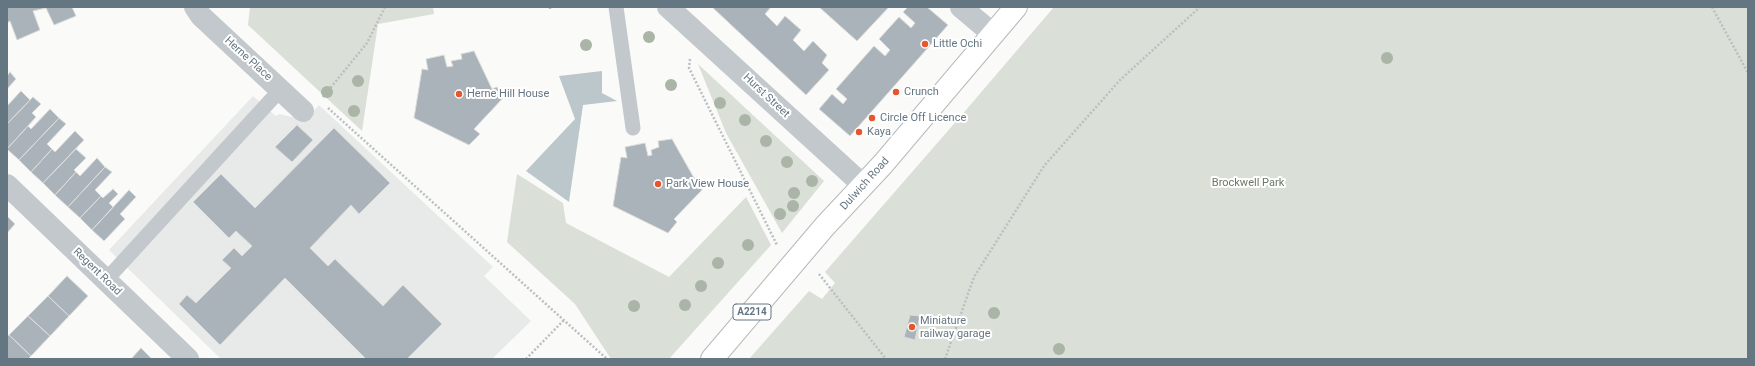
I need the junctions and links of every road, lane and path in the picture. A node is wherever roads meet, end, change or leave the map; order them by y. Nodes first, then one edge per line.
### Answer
1 (195, 7) edge
2 (385, 7) edge
3 (616, 7) edge
4 (668, 7) edge
5 (961, 7) edge
6 (1016, 7) edge
7 (1200, 7) edge
8 (1712, 7) edge
9 (993, 34) junction
10 (690, 54) dead end
11 (1748, 73) edge
12 (281, 89) junction
13 (312, 106) junction
14 (633, 128) dead end
15 (7, 185) edge
16 (863, 185) junction
17 (778, 246) dead end
18 (819, 274) dead end
19 (106, 280) junction
20 (564, 320) junction
21 (188, 359) edge
22 (526, 359) edge
23 (607, 359) edge
24 (712, 359) edge
25 (886, 359) edge
26 (945, 359) edge

1 - 12 street, Herne Place
2 - 13 path
3 - 14 lane
4 - 16 street, Hurst Street
5 - 9 street
6 - 9 main road, Dulwich Road / A2214
7 - 26 path
8 - 11 path
9 - 16 main road, Dulwich Road / A2214
10 - 17 path
12 - 13 street, Herne Place
12 - 19 lane
13 - 20 path
15 - 19 street, Regent Road
16 - 24 main road, Dulwich Road / A2214
18 - 25 path
19 - 21 street, Regent Road
20 - 22 path
20 - 23 path

